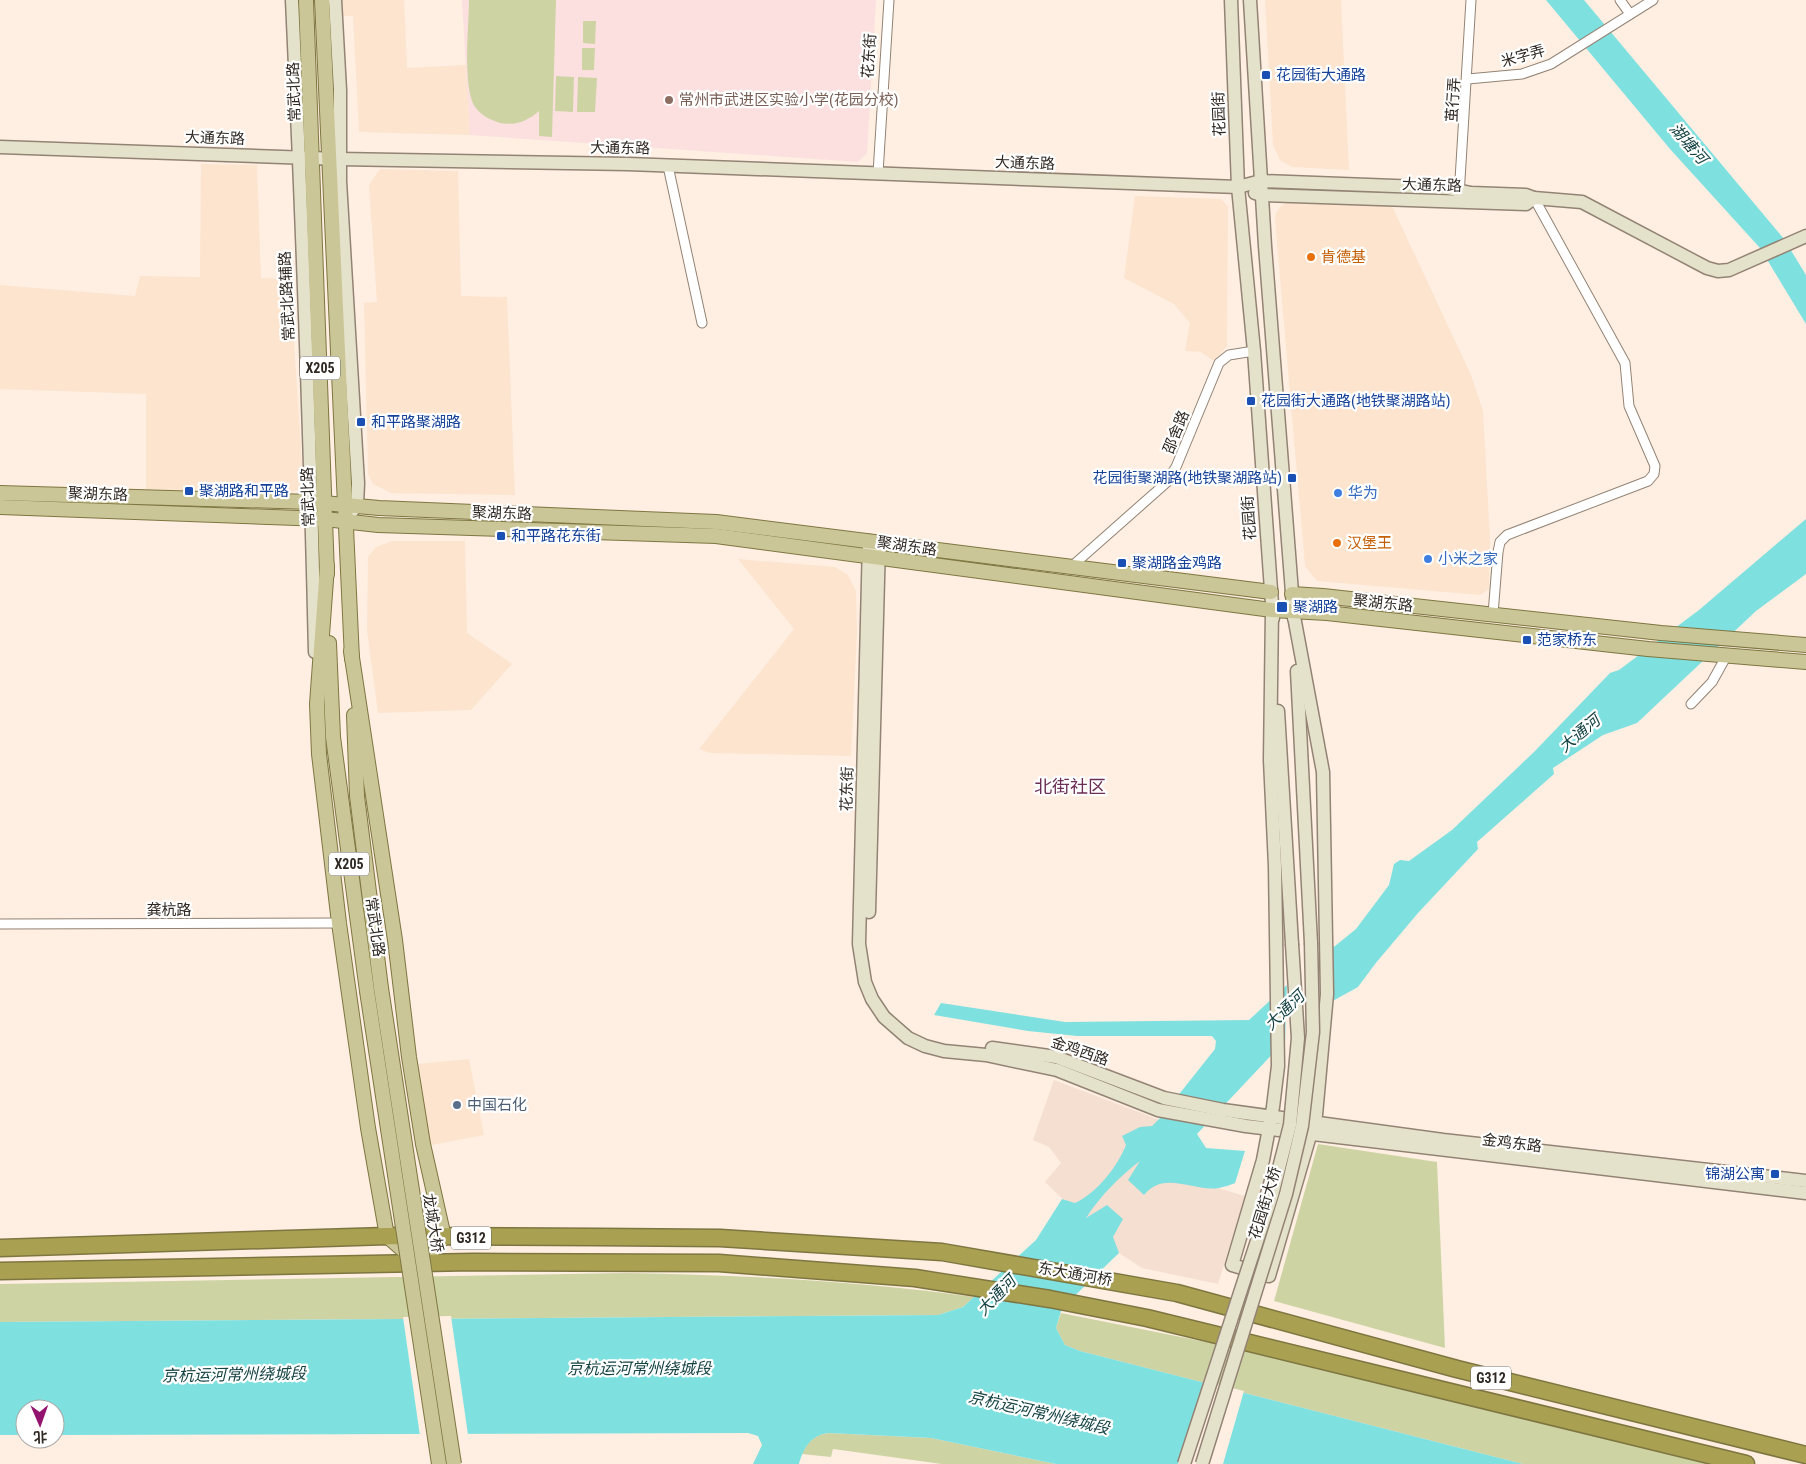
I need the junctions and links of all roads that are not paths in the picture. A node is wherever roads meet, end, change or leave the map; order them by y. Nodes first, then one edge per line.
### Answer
1 (292, 0) edge
2 (306, 0) edge
3 (322, 0) edge
4 (335, 0) edge
5 (889, 0) edge
6 (1231, 0) edge
7 (1250, 0) edge
8 (1471, 0) edge
9 (1620, 0) edge
10 (1653, 0) edge
11 (1630, 14) junction
12 (1468, 79) junction
13 (0, 147) edge
14 (306, 157) junction
15 (334, 158) junction
16 (668, 166) junction
17 (878, 173) junction
18 (1261, 181) junction
19 (1238, 187) junction
20 (1262, 195) junction
21 (1460, 196) junction
22 (1534, 198) junction
23 (1801, 238) edge
24 (702, 323) dead end
25 (1254, 351) junction
26 (0, 493) edge
27 (318, 502) junction
28 (350, 504) junction
29 (0, 507) edge
30 (319, 519) junction
31 (344, 522) junction
32 (874, 542) junction
33 (874, 558) junction
34 (327, 566) junction
35 (1071, 567) junction
36 (1271, 592) junction
37 (1292, 594) junction
38 (1272, 610) junction
39 (1293, 611) junction
40 (1493, 614) junction
41 (1806, 645) edge
42 (351, 651) junction
43 (1721, 654) junction
44 (1806, 662) edge
45 (317, 704) junction
46 (1691, 704) dead end
47 (332, 737) junction
48 (339, 923) junction
49 (0, 924) edge
50 (1292, 944) joint
51 (374, 989) junction
52 (897, 1024) junction
53 (1223, 1110) joint
54 (1215, 1122) joint
55 (1270, 1123) junction
56 (1312, 1128) junction
57 (1806, 1181) edge
58 (1806, 1193) edge
59 (387, 1236) junction
60 (444, 1237) junction
61 (0, 1248) edge
62 (418, 1264) junction
63 (0, 1271) edge
64 (1806, 1455) edge
65 (439, 1464) edge
66 (454, 1464) edge
67 (1184, 1464) edge
68 (1202, 1464) edge
69 (1746, 1464) edge

1 - 14 street
2 - 14 main road, 常武北路 / X205
3 - 15 main road, 常武北路 / X205
4 - 15 street
5 - 17 street, 花东街
6 - 19 street, 花园街
7 - 18 street
8 - 12 street, 茧行弄
9 - 11 street
10 - 11 street
11 - 12 street, 米字弄
12 - 21 street, 茧行弄
13 - 14 street, 大通东路
14 - 15 street, 大通东路
14 - 27 main road, 常武北路 / X205
15 - 16 street, 大通东路
15 - 28 main road, 常武北路 / X205
16 - 17 street, 大通东路
16 - 24 street
17 - 19 street, 大通东路
18 - 19 street, 大通东路
18 - 20 street
18 - 21 street, 大通东路
19 - 20 street, 大通东路
19 - 25 street, 花园街
20 - 21 street, 大通东路
20 - 37 street
21 - 22 street, 大通东路
22 - 23 street, 大通东路
22 - 40 street
25 - 35 street, 邵舍路
25 - 36 street, 花园街
26 - 27 main road, 聚湖东路
27 - 28 main road, 聚湖东路
27 - 30 main road, 常武北路 / X205
28 - 31 main road, 常武北路 / X205
28 - 32 main road, 聚湖东路
29 - 30 main road, 聚湖东路
30 - 31 main road, 聚湖东路
30 - 34 main road, 常武北路 / X205
30 - 45 street
31 - 33 main road, 聚湖东路
31 - 42 main road, 常武北路 / X205
32 - 33 street, 花东街
32 - 35 main road, 聚湖东路
33 - 38 main road, 聚湖东路
33 - 52 street, 花东街
34 - 45 main road
34 - 47 main road, 常武北路 / X205
35 - 36 main road, 聚湖东路
36 - 37 street, 聚湖东路
36 - 38 street, 花园街
37 - 39 street
37 - 40 main road, 聚湖东路
38 - 39 main road, 聚湖东路
38 - 50 street, 花园街
38 - 55 street
39 - 43 main road, 聚湖东路
39 - 56 street
39 - 68 street, 花园街大桥, bridge
40 - 41 main road, 聚湖东路
42 - 51 main road, 常武北路 / X205
42 - 60 main road
43 - 44 main road, 聚湖东路
43 - 46 street
45 - 47 street
45 - 48 main road
47 - 51 main road, 常武北路 / X205
48 - 49 street, 龚杭路
48 - 59 main road
50 - 67 street, 花园街大桥, bridge
51 - 65 main road, 龙城大桥, bridge
51 - 66 main road, 龙城大桥, bridge
52 - 53 street, 金鸡西路
52 - 54 street, 金鸡西路
53 - 55 street, 金鸡东路
54 - 55 street, 金鸡东路
55 - 56 street, 金鸡东路
55 - 56 street
56 - 57 street, 金鸡东路
56 - 58 street, 金鸡东路
59 - 60 highway, G312
59 - 61 highway, G312
59 - 62 main road
60 - 62 main road
60 - 64 highway, 东大通河桥 / G312
62 - 63 highway, G312
62 - 69 highway, 东大通河桥 / G312

